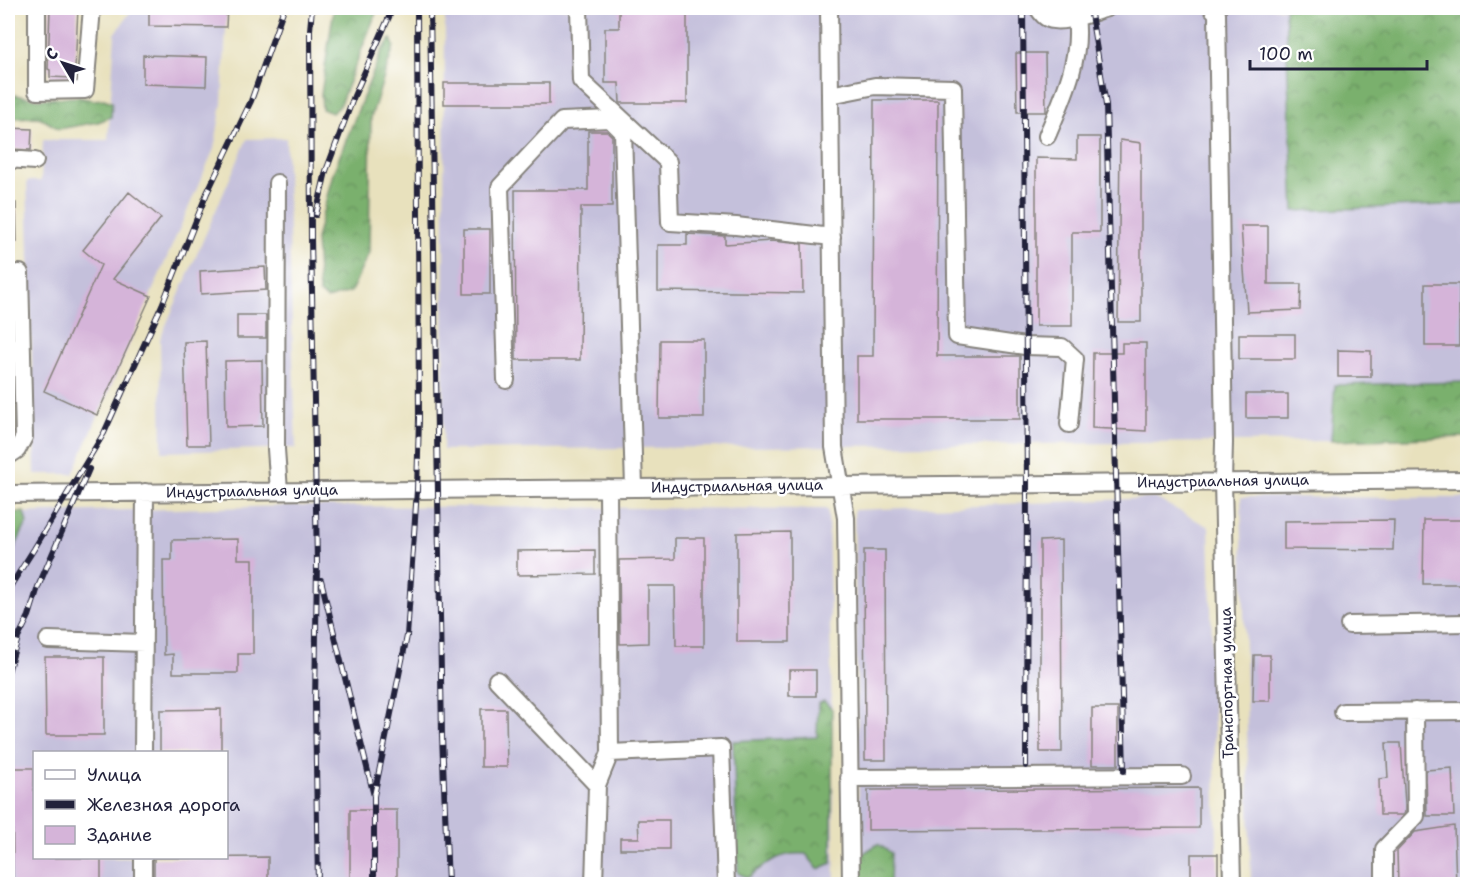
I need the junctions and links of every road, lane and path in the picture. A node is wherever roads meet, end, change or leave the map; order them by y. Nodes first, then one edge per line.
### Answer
1 (38, 8) edge
2 (92, 8) edge
3 (579, 8) edge
4 (829, 8) edge
5 (1038, 8) edge
6 (1107, 8) edge
7 (1212, 8) edge
8 (1076, 18) junction
9 (830, 95) junction
10 (1047, 136) dead end
11 (8, 159) edge
12 (35, 161) dead end
13 (276, 183) dead end
14 (832, 237) junction
15 (8, 274) edge
16 (15, 366) edge
17 (506, 380) dead end
18 (1070, 424) dead end
19 (8, 456) edge
20 (1467, 480) edge
21 (1223, 481) junction
22 (840, 485) junction
23 (634, 487) junction
24 (608, 488) junction
25 (279, 491) junction
26 (145, 492) junction
27 (8, 494) edge
28 (1467, 623) edge
29 (1349, 625) dead end
30 (48, 640) dead end
31 (144, 643) junction
32 (497, 680) dead end
33 (1415, 711) junction
34 (1467, 711) edge
35 (1342, 712) dead end
36 (143, 751) edge
37 (610, 753) junction
38 (1182, 776) dead end
39 (849, 778) junction
40 (597, 785) junction
41 (143, 859) edge
42 (143, 885) edge
43 (594, 885) edge
44 (726, 885) edge
45 (851, 885) edge
46 (1232, 885) edge
47 (1384, 885) edge

1 - 2 street
3 - 14 street
4 - 9 street
5 - 8 street
6 - 8 street
7 - 21 street, Транспортная улица
8 - 10 street
9 - 14 street
9 - 18 street
11 - 12 street
13 - 25 street
14 - 22 street
15 - 16 street
16 - 19 street
17 - 23 street
20 - 21 street, Индустриальная улица
21 - 22 street, Индустриальная улица
21 - 46 street, Транспортная улица
22 - 23 street, Индустриальная улица
22 - 39 street
23 - 24 street, Индустриальная улица
24 - 25 street, Индустриальная улица
24 - 37 street
25 - 26 street, Индустриальная улица
26 - 27 street, Индустриальная улица
26 - 31 street
28 - 29 street
30 - 31 street
31 - 36 street
32 - 40 street
33 - 34 street
33 - 35 street
33 - 47 street
37 - 40 street
37 - 44 street
38 - 39 street
39 - 45 street
40 - 43 street
41 - 42 street

